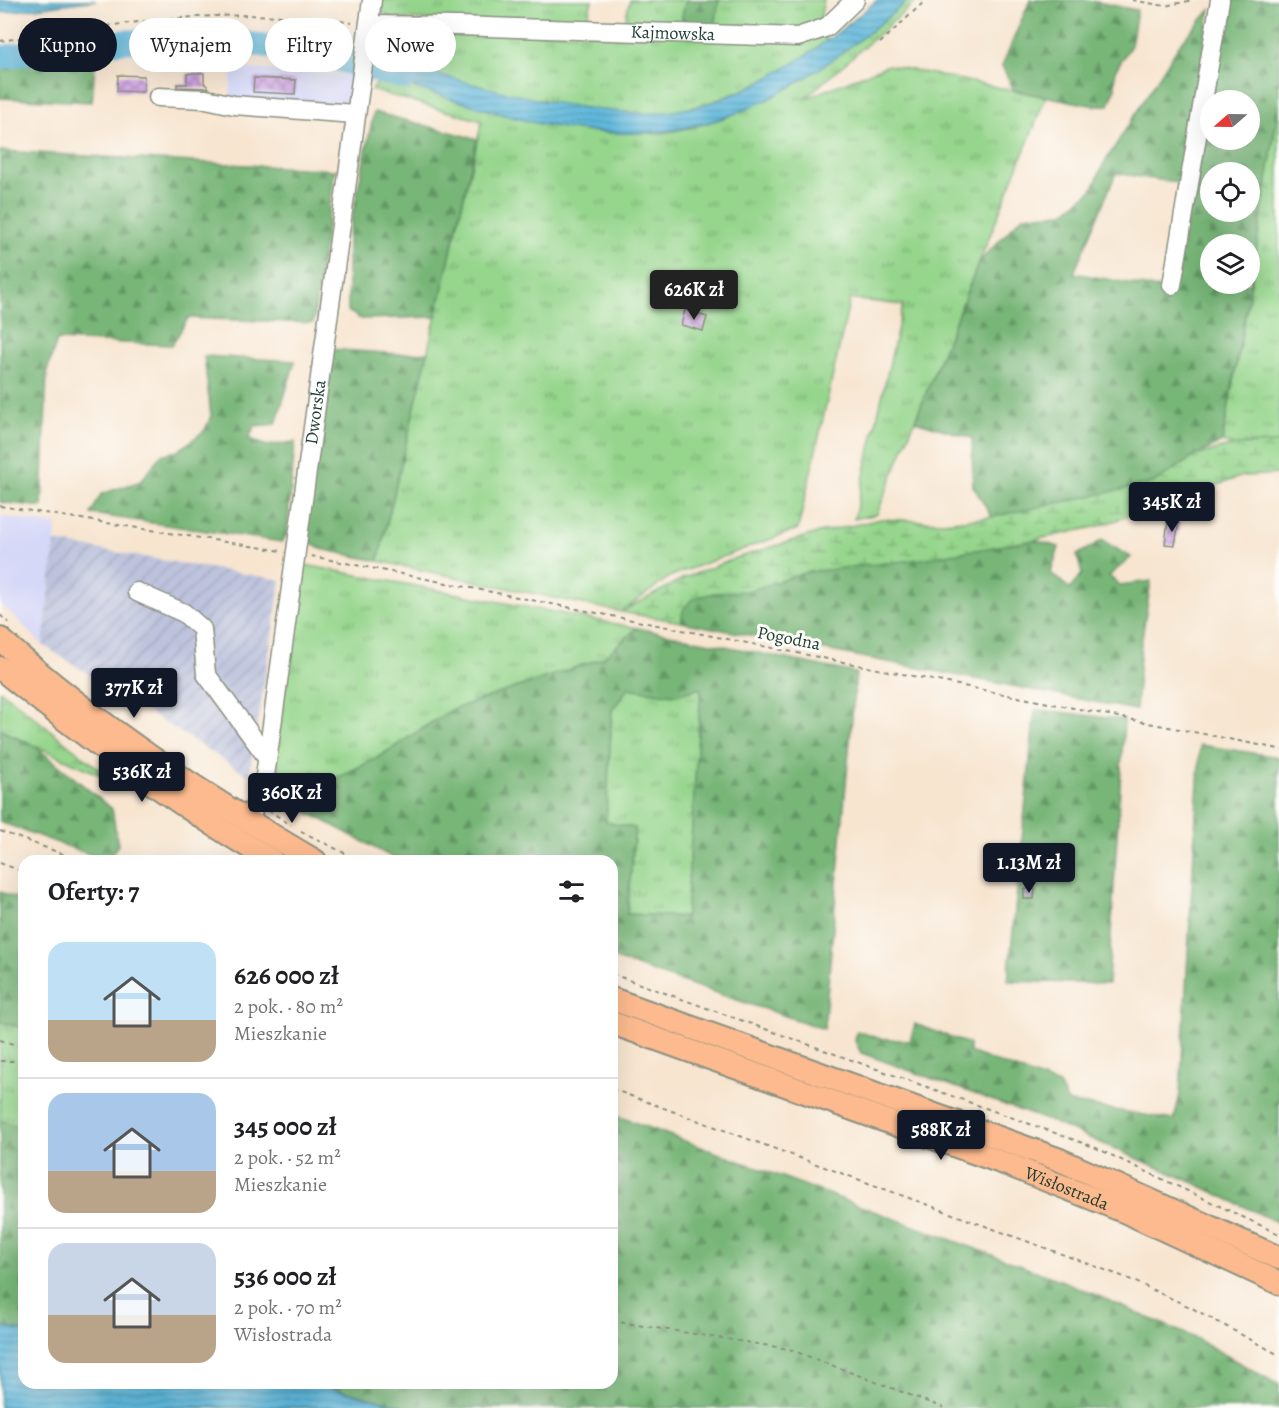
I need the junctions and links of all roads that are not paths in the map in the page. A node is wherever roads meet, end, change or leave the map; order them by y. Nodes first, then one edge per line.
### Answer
1 (372, 0) edge
2 (855, 0) edge
3 (1220, 0) edge
4 (371, 18) edge
5 (456, 26) edge
6 (365, 49) edge
7 (158, 97) dead end
8 (355, 114) junction
9 (1172, 285) dead end
10 (137, 592) dead end
11 (8, 635) edge
12 (0, 668) edge
13 (267, 756) junction
14 (248, 822) junction
15 (268, 855) edge
16 (305, 855) edge
17 (618, 1001) edge
18 (618, 1025) edge
19 (1279, 1258) edge
20 (1279, 1283) edge

1 - 4 street, Dworska
2 - 5 street, Kajmowska
3 - 9 street
6 - 8 street, Dworska
7 - 8 street
8 - 13 street, Dworska
10 - 13 street
11 - 14 main road
12 - 14 main road
13 - 14 street, Dworska
14 - 15 main road
14 - 16 main road
17 - 19 main road, Wisłostrada
18 - 20 main road, Wisłostrada

